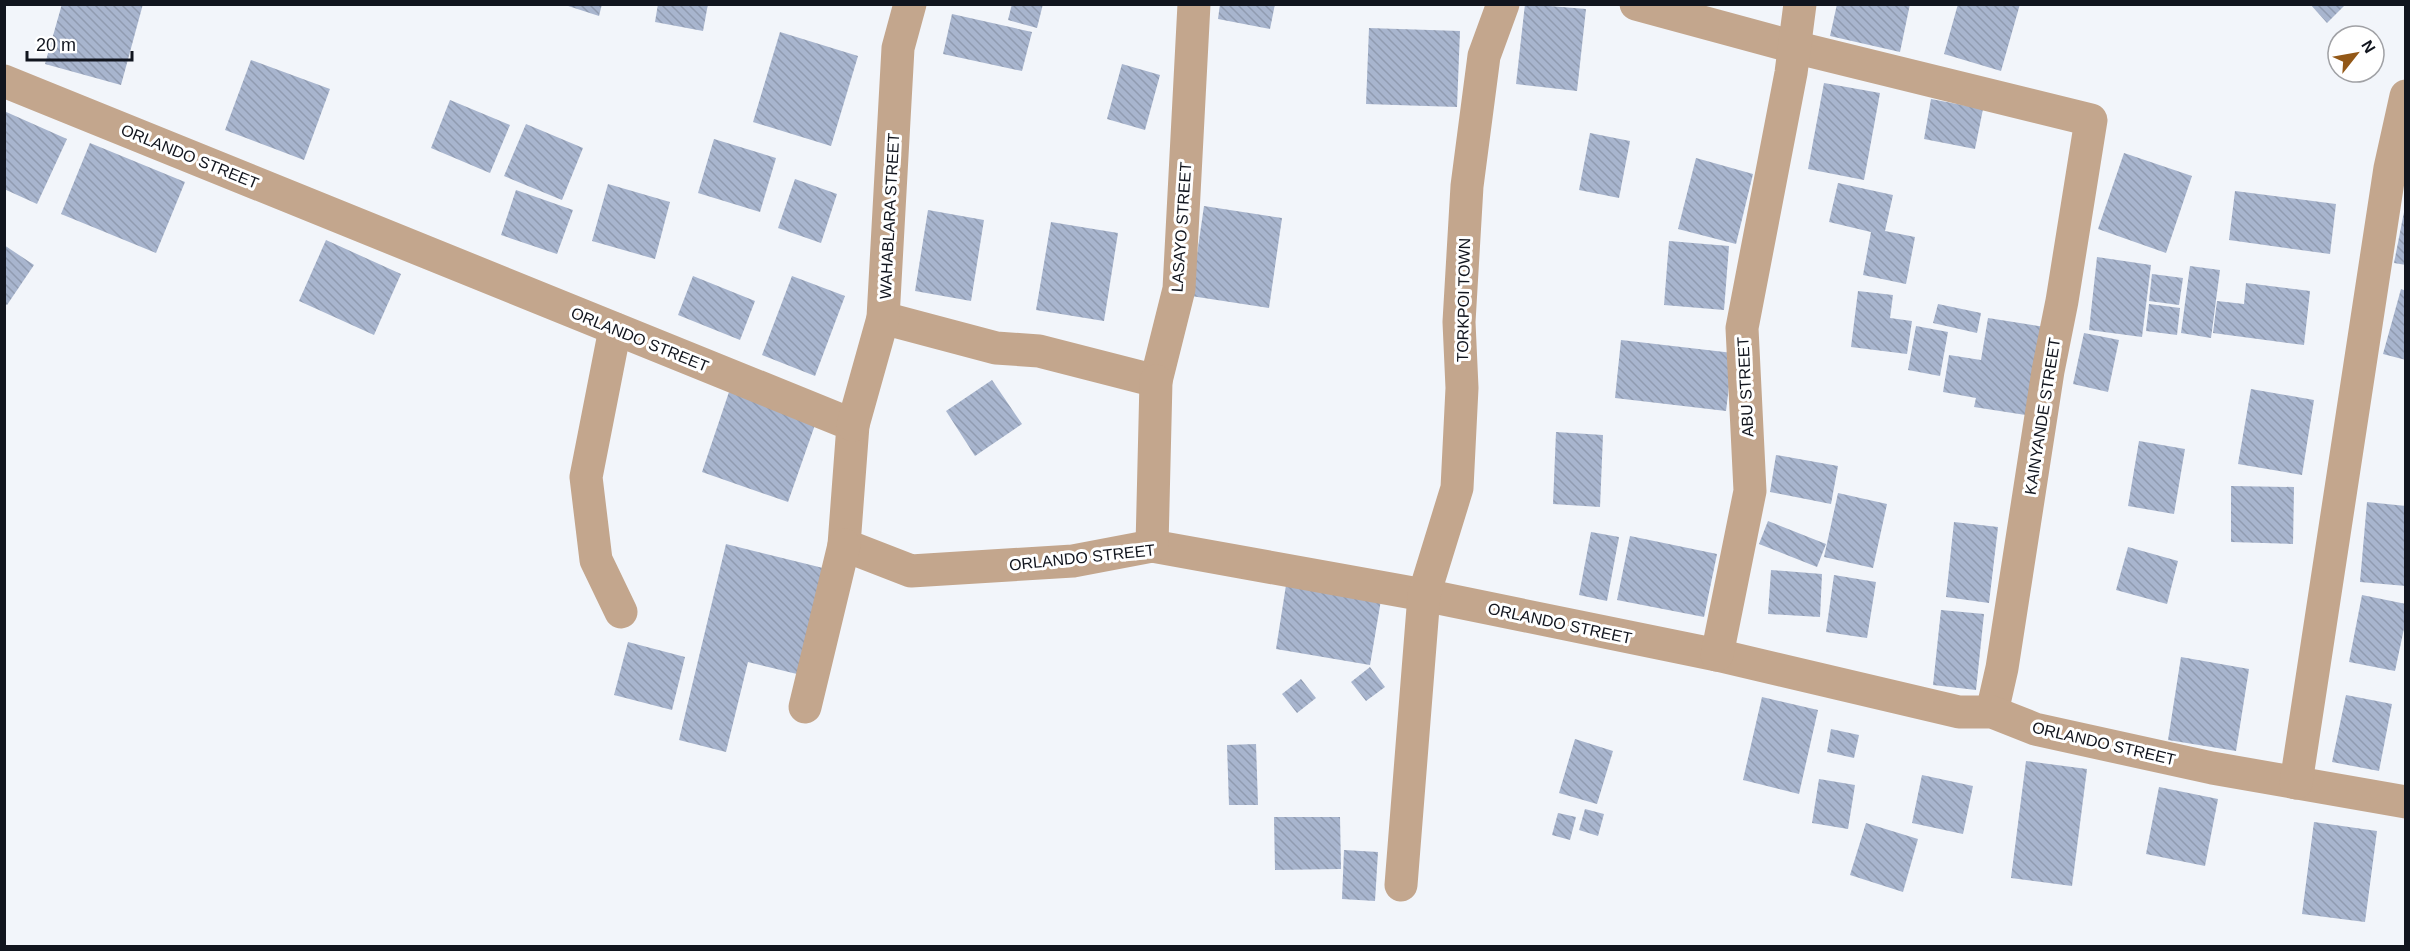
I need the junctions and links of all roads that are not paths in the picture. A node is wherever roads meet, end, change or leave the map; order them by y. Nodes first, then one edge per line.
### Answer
1 (910, 4) edge
2 (1194, 4) edge
3 (1503, 4) edge
4 (1636, 4) edge
5 (1800, 4) edge
6 (1794, 47) junction
7 (4, 81) edge
8 (2406, 96) edge
9 (2398, 170) edge
10 (883, 318) junction
11 (615, 329) junction
12 (1156, 381) junction
13 (853, 425) junction
14 (844, 545) junction
15 (1152, 546) junction
16 (1424, 595) junction
17 (621, 612) dead end
18 (1717, 655) junction
19 (805, 707) dead end
20 (1992, 712) junction
21 (2296, 783) junction
22 (2406, 802) edge
23 (1401, 885) dead end

1 - 10 street, WAHABLARA STREET
2 - 12 street, LASAYO STREET
3 - 16 street, TORKPOI TOWN
4 - 6 street
5 - 6 street, ABU STREET
6 - 18 street, ABU STREET
6 - 20 street, KAINYANDE STREET
7 - 11 street, ORLANDO STREET
8 - 9 street
9 - 21 street
10 - 12 street
10 - 13 street, WAHABLARA STREET
11 - 13 street, ORLANDO STREET
11 - 17 street
12 - 15 street, LASAYO STREET
13 - 14 street
14 - 15 street, ORLANDO STREET
14 - 19 street
15 - 16 street, ORLANDO STREET
16 - 18 street, ORLANDO STREET
16 - 23 street, TORKPOI TOWN
18 - 20 street, ORLANDO STREET
20 - 21 street, ORLANDO STREET
21 - 22 street, ORLANDO STREET

